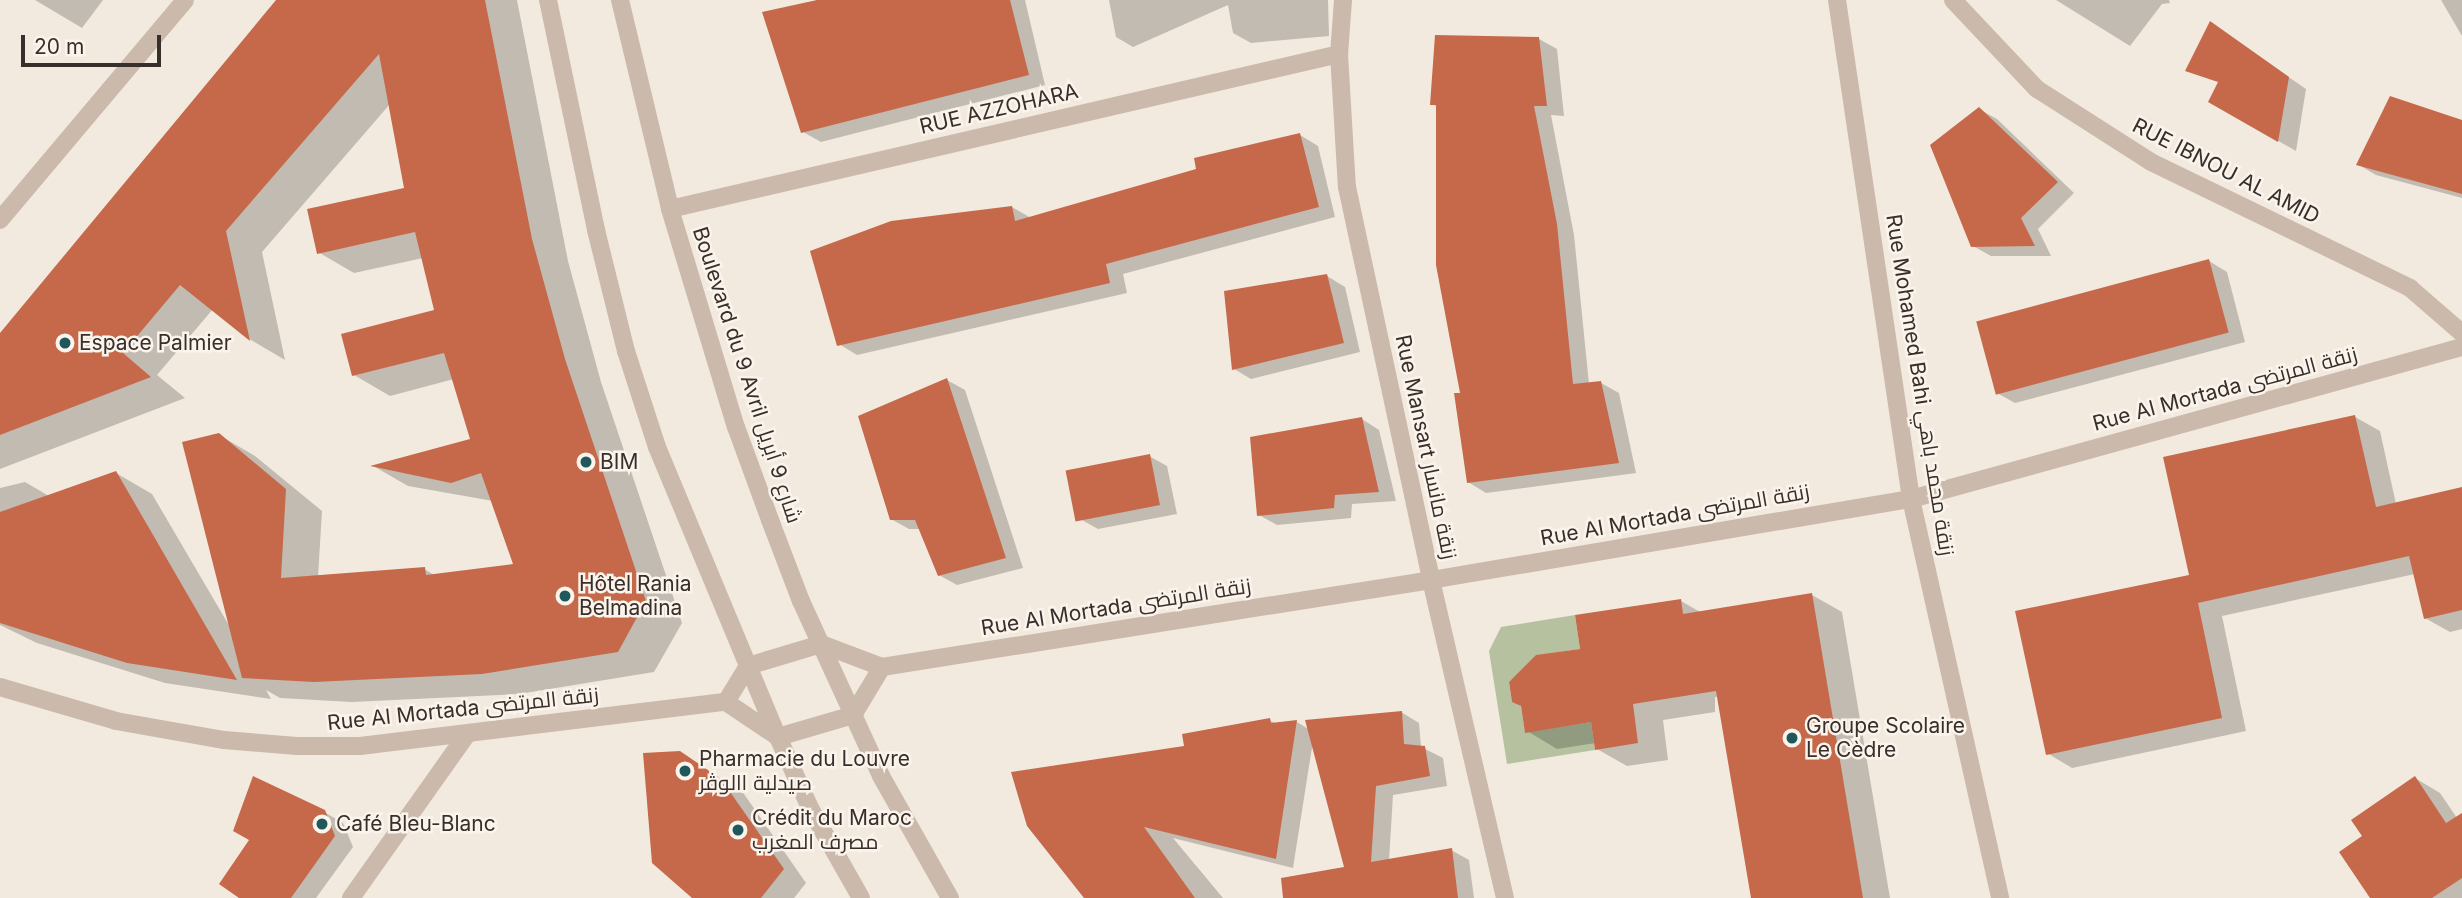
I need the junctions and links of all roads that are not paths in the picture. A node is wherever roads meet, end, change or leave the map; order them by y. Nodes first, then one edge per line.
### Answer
1 (185, 0) edge
2 (548, 0) edge
3 (620, 0) edge
4 (1343, 0) edge
5 (1837, 0) edge
6 (1953, 0) edge
7 (1339, 54) junction
8 (670, 209) junction
9 (0, 220) edge
10 (2462, 333) edge
11 (2462, 347) edge
12 (1911, 499) junction
13 (1432, 580) junction
14 (821, 644) junction
15 (748, 666) junction
16 (882, 667) junction
17 (0, 687) edge
18 (726, 702) junction
19 (853, 715) junction
20 (467, 734) junction
21 (778, 737) junction
22 (351, 898) edge
23 (861, 898) edge
24 (950, 898) edge
25 (1505, 898) edge
26 (2000, 898) edge

1 - 9 street
2 - 15 street
3 - 8 street, Boulevard du 9 Avril شارع 9 أبريل
4 - 7 street, Rue Mansart زنقة مانسار
5 - 12 street, Rue Mohamed Bahi زنقة محمد باهي
6 - 10 street, RUE IBNOU AL AMID
7 - 8 street, RUE AZZOHARA
7 - 13 street, Rue Mansart زنقة مانسار
8 - 14 street, Boulevard du 9 Avril شارع 9 أبريل
11 - 12 street, Rue Al Mortada زنقة المرتضى
12 - 13 street, Rue Al Mortada زنقة المرتضى
12 - 26 street, Rue Mohamed Bahi زنقة محمد باهي
13 - 16 street, Rue Al Mortada زنقة المرتضى
13 - 25 street, Rue Mansart زنقة مانسار
14 - 15 street
14 - 16 street, Rue Al Mortada زنقة المرتضى
14 - 19 street, Boulevard du 9 Avril شارع 9 أبريل
15 - 18 street
15 - 21 street
16 - 19 street
17 - 20 street, Rue Al Mortada زنقة المرتضى
18 - 20 street, Rue Al Mortada زنقة المرتضى
18 - 21 street
19 - 21 street
19 - 24 street, Boulevard du 9 Avril شارع 9 أبريل
20 - 22 street
21 - 23 street

